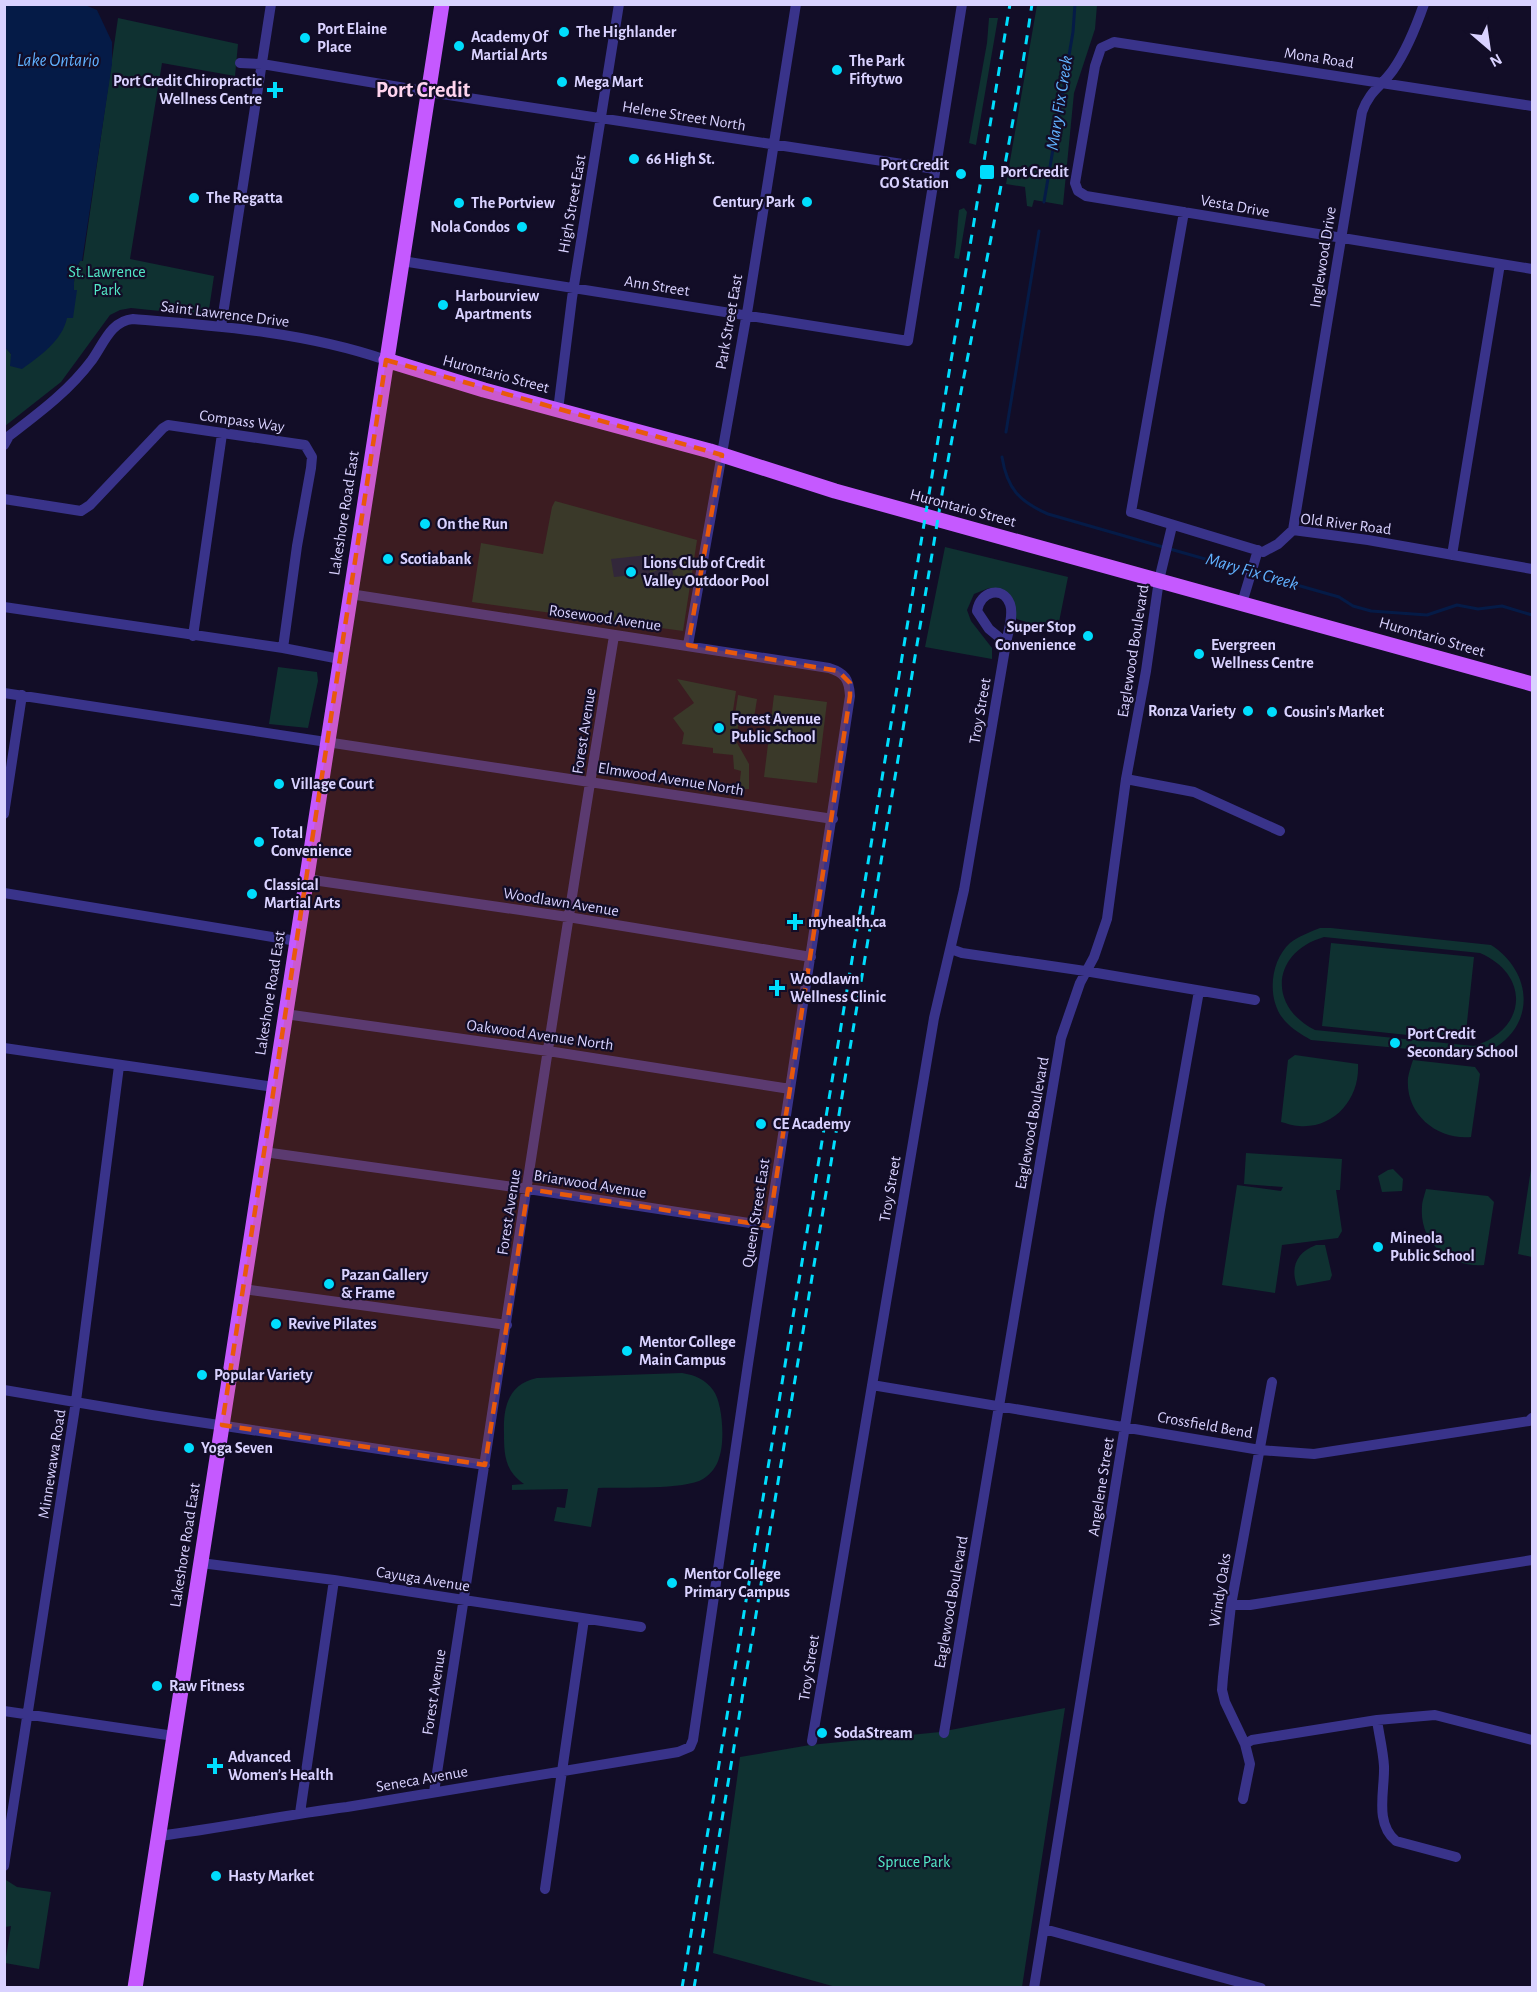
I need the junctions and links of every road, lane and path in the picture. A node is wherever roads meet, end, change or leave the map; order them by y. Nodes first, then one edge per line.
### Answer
1 (271, 4) edge
2 (442, 4) edge
3 (619, 4) edge
4 (796, 4) edge
5 (962, 4) edge
6 (1424, 4) edge
7 (1101, 48) joint
8 (240, 63) dead end
9 (262, 64) junction
10 (1380, 82) junction
11 (429, 92) junction
12 (1533, 106) edge
13 (602, 119) junction
14 (773, 145) junction
15 (935, 170) junction
16 (1184, 212) junction
17 (1342, 238) junction
18 (402, 261) junction
19 (1500, 264) junction
20 (1533, 269) edge
21 (573, 288) junction
22 (746, 315) junction
23 (221, 327) junction
24 (386, 360) junction
25 (558, 410) junction
26 (222, 434) junction
27 (4, 445) edge
28 (722, 455) junction
29 (4, 499) edge
30 (1172, 526) junction
31 (1293, 530) junction
32 (1258, 550) junction
33 (1452, 555) junction
34 (1533, 569) edge
35 (1159, 580) junction
36 (350, 594) junction
37 (1242, 603) junction
38 (4, 607) edge
39 (193, 636) junction
40 (614, 636) junction
41 (1006, 643) junction
42 (688, 645) junction
43 (283, 648) junction
44 (340, 659) junction
45 (850, 683) joint
46 (1533, 684) edge
47 (4, 693) edge
48 (21, 696) junction
49 (327, 743) junction
50 (1126, 779) junction
51 (591, 782) junction
52 (4, 814) edge
53 (833, 819) junction
54 (1280, 831) dead end
55 (306, 879) junction
56 (4, 893) edge
57 (568, 917) junction
58 (297, 941) junction
59 (951, 949) junction
60 (811, 957) junction
61 (1085, 971) junction
62 (1199, 991) junction
63 (1255, 1000) dead end
64 (285, 1014) junction
65 (4, 1048) edge
66 (548, 1051) junction
67 (120, 1066) junction
68 (274, 1087) junction
69 (790, 1089) junction
70 (264, 1152) junction
71 (528, 1188) junction
72 (769, 1226) junction
73 (243, 1289) junction
74 (507, 1326) junction
75 (1272, 1382) dead end
76 (872, 1385) junction
77 (4, 1390) edge
78 (76, 1401) junction
79 (999, 1405) junction
80 (1533, 1418) edge
81 (222, 1425) junction
82 (1126, 1426) junction
83 (1260, 1450) junction
84 (485, 1465) junction
85 (1533, 1560) edge
86 (201, 1563) junction
87 (334, 1580) junction
88 (464, 1600) junction
89 (1231, 1605) junction
90 (584, 1619) junction
91 (641, 1627) dead end
92 (4, 1711) edge
93 (29, 1715) junction
94 (1377, 1720) junction
95 (944, 1733) dead end
96 (174, 1736) junction
97 (1533, 1740) edge
98 (812, 1741) dead end
99 (1245, 1743) junction
100 (690, 1747) joint
101 (561, 1772) junction
102 (434, 1792) junction
103 (1243, 1799) dead end
104 (300, 1813) junction
105 (159, 1836) junction
106 (1456, 1857) dead end
107 (4, 1866) edge
108 (544, 1889) dead end
109 (1044, 1929) junction
110 (135, 1988) edge
111 (1034, 1988) edge
112 (1262, 1988) edge

1 - 9 street
2 - 11 main road, Lakeshore Road East
3 - 13 street, High Street East
4 - 14 street, Park Street East
5 - 15 street
6 - 10 street, Inglewood Drive
7 - 10 street, Mona Road
7 - 16 street, Vesta Drive
8 - 9 street, Helene Street North
9 - 11 street, Helene Street North
9 - 23 street
10 - 12 street, Mona Road
10 - 17 street, Inglewood Drive
11 - 13 street, Helene Street North
11 - 18 main road, Lakeshore Road East
13 - 14 street, Helene Street North
13 - 21 street, High Street East
14 - 15 street, Helene Street North
14 - 22 street, Park Street East
15 - 22 street, Ann Street
16 - 17 street, Vesta Drive
16 - 30 street
17 - 19 street, Vesta Drive
17 - 31 street, Inglewood Drive
18 - 21 street, Ann Street
18 - 24 main road, Lakeshore Road East
19 - 20 street, Vesta Drive
19 - 33 street
21 - 22 street, Ann Street
21 - 25 street, High Street East
22 - 28 street, Park Street East
23 - 24 street, Saint Lawrence Drive
23 - 27 street, Saint Lawrence Drive
24 - 25 main road, Hurontario Street
24 - 36 main road, Lakeshore Road East
25 - 28 main road, Hurontario Street
26 - 29 street, Compass Way
26 - 39 street
26 - 43 street, Compass Way
28 - 35 main road, Hurontario Street
28 - 42 street, Park Street East
30 - 32 street
30 - 35 street, Eaglewood Boulevard
31 - 32 street, Old River Road
31 - 33 street, Old River Road
32 - 37 street
33 - 34 street, Old River Road
35 - 37 main road, Hurontario Street
35 - 50 street, Eaglewood Boulevard
36 - 40 street, Rosewood Avenue
36 - 44 main road, Lakeshore Road East
37 - 46 main road, Hurontario Street
38 - 39 street
39 - 43 street
40 - 42 street, Rosewood Avenue
40 - 51 street, Forest Avenue
41 - 41 street, Troy Street
41 - 59 street, Troy Street
42 - 45 street, Rosewood Avenue
43 - 44 street
44 - 49 main road, Lakeshore Road East
45 - 53 street, Queen Street East
47 - 48 street, Elmwood Avenue North
48 - 49 street, Elmwood Avenue North
48 - 52 street
49 - 51 street, Elmwood Avenue North
49 - 55 main road, Lakeshore Road East
50 - 54 street
50 - 61 street, Eaglewood Boulevard
51 - 53 street, Elmwood Avenue North
51 - 57 street, Forest Avenue
53 - 60 street, Queen Street East
55 - 57 street, Woodlawn Avenue
55 - 58 main road, Lakeshore Road East
56 - 58 street
57 - 60 street, Woodlawn Avenue
57 - 66 street, Forest Avenue
58 - 64 main road, Lakeshore Road East
59 - 61 street
59 - 76 street, Troy Street
60 - 69 street, Queen Street East
61 - 62 street
61 - 79 street, Eaglewood Boulevard
62 - 63 street
62 - 82 street, Angelene Street
64 - 66 street, Oakwood Avenue North
64 - 68 main road, Lakeshore Road East
65 - 67 street
66 - 69 street, Oakwood Avenue North
66 - 71 street, Forest Avenue
67 - 68 street
67 - 78 street, Minnewawa Road
68 - 70 main road, Lakeshore Road East
69 - 72 street, Queen Street East
70 - 71 street, Briarwood Avenue
70 - 73 main road, Lakeshore Road East
71 - 72 street, Briarwood Avenue
71 - 74 street, Forest Avenue
72 - 100 street, Queen Street East
73 - 74 street
73 - 81 main road, Lakeshore Road East
74 - 84 street, Forest Avenue
75 - 83 street, Windy Oaks
76 - 79 street, Crossfield Bend
76 - 98 street, Troy Street
77 - 78 street
78 - 81 street
78 - 93 street, Minnewawa Road
79 - 82 street, Crossfield Bend
79 - 95 street, Eaglewood Boulevard
80 - 83 street, Crossfield Bend
81 - 84 street
81 - 86 main road, Lakeshore Road East
82 - 83 street, Crossfield Bend
82 - 109 street, Angelene Street
83 - 89 street, Windy Oaks
84 - 88 street, Forest Avenue
85 - 89 street
86 - 87 street, Cayuga Avenue
86 - 96 main road, Lakeshore Road East
87 - 88 street, Cayuga Avenue
87 - 104 street
88 - 90 street, Cayuga Avenue
88 - 102 street, Forest Avenue
89 - 99 street, Windy Oaks
90 - 91 street, Cayuga Avenue
90 - 101 street
92 - 93 street
93 - 96 street
93 - 107 street, Minnewawa Road
94 - 97 street
94 - 99 street
94 - 106 street
96 - 105 main road, Lakeshore Road East
99 - 103 street, Windy Oaks
100 - 101 street, Seneca Avenue
101 - 102 street, Seneca Avenue
101 - 108 street
102 - 104 street, Seneca Avenue
104 - 105 street, Seneca Avenue
105 - 110 main road, Lakeshore Road East
109 - 111 street, Angelene Street
109 - 112 street

